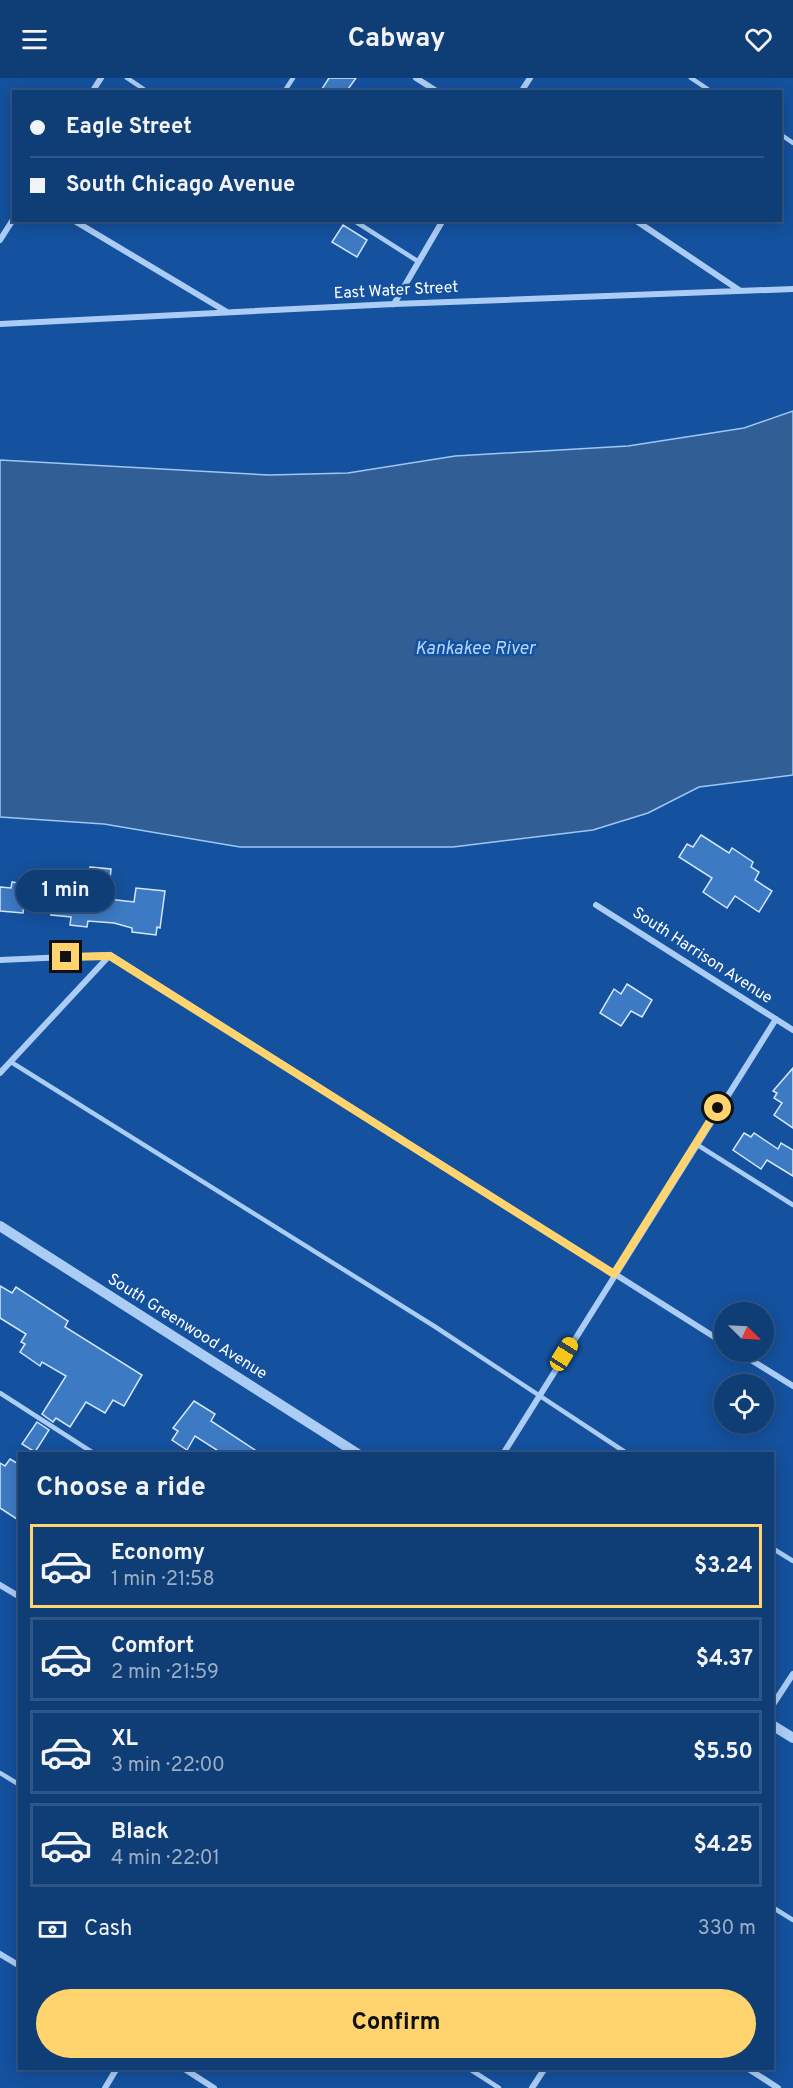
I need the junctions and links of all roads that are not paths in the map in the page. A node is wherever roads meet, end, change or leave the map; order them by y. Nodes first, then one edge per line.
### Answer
1 (127, 78) edge
2 (416, 78) edge
3 (691, 78) edge
4 (145, 90) edge
5 (435, 90) edge
6 (709, 90) edge
7 (12, 221) edge
8 (76, 222) edge
9 (356, 222) edge
10 (442, 222) edge
11 (638, 222) edge
12 (0, 240) edge
13 (419, 262) junction
14 (793, 289) edge
15 (740, 290) junction
16 (394, 304) junction
17 (227, 313) junction
18 (0, 324) edge
19 (596, 905) dead end
20 (110, 956) junction
21 (0, 960) edge
22 (776, 1019) junction
23 (793, 1030) edge
24 (11, 1062) junction
25 (0, 1074) edge
26 (696, 1143) junction
27 (793, 1205) edge
28 (0, 1227) edge
29 (614, 1274) junction
30 (714, 1337) edge
31 (754, 1362) edge
32 (793, 1386) edge
33 (0, 1393) edge
34 (539, 1395) junction
35 (92, 1452) edge
36 (355, 1452) edge
37 (503, 1452) edge
38 (625, 1452) edge
39 (774, 1549) edge
40 (793, 1562) edge
41 (0, 1585) edge
42 (18, 1596) edge
43 (793, 1674) edge
44 (774, 1703) edge
45 (774, 1726) edge
46 (793, 1738) edge
47 (0, 1773) edge
48 (18, 1784) edge
49 (774, 1908) edge
50 (793, 1920) edge
51 (0, 1954) edge
52 (18, 1965) edge
53 (116, 2070) edge
54 (186, 2070) edge
55 (471, 2070) edge
56 (543, 2070) edge
57 (750, 2070) edge
58 (105, 2088) edge
59 (214, 2088) edge
60 (499, 2088) edge
61 (532, 2088) edge
62 (778, 2088) edge

1 - 4 lane
2 - 5 street
3 - 6 lane
7 - 12 street
8 - 17 street
9 - 13 lane
10 - 13 street
11 - 15 street
13 - 16 street
14 - 15 street, East Water Street
15 - 16 street, East Water Street
16 - 17 street, East Water Street
17 - 18 street, East Water Street
19 - 22 street, South Harrison Avenue
20 - 21 street
20 - 24 street
20 - 29 street
22 - 23 street, South Harrison Avenue
22 - 26 street
24 - 25 street
24 - 34 lane
26 - 27 lane
26 - 29 street
28 - 36 street, South Greenwood Avenue
29 - 30 street
29 - 34 street
31 - 32 street
33 - 35 lane
34 - 37 street
34 - 38 lane
39 - 40 lane
41 - 42 street
43 - 44 street
45 - 46 street
47 - 48 lane
49 - 50 lane
51 - 52 street
53 - 58 street
54 - 59 street
55 - 60 lane
56 - 61 street
57 - 62 street

